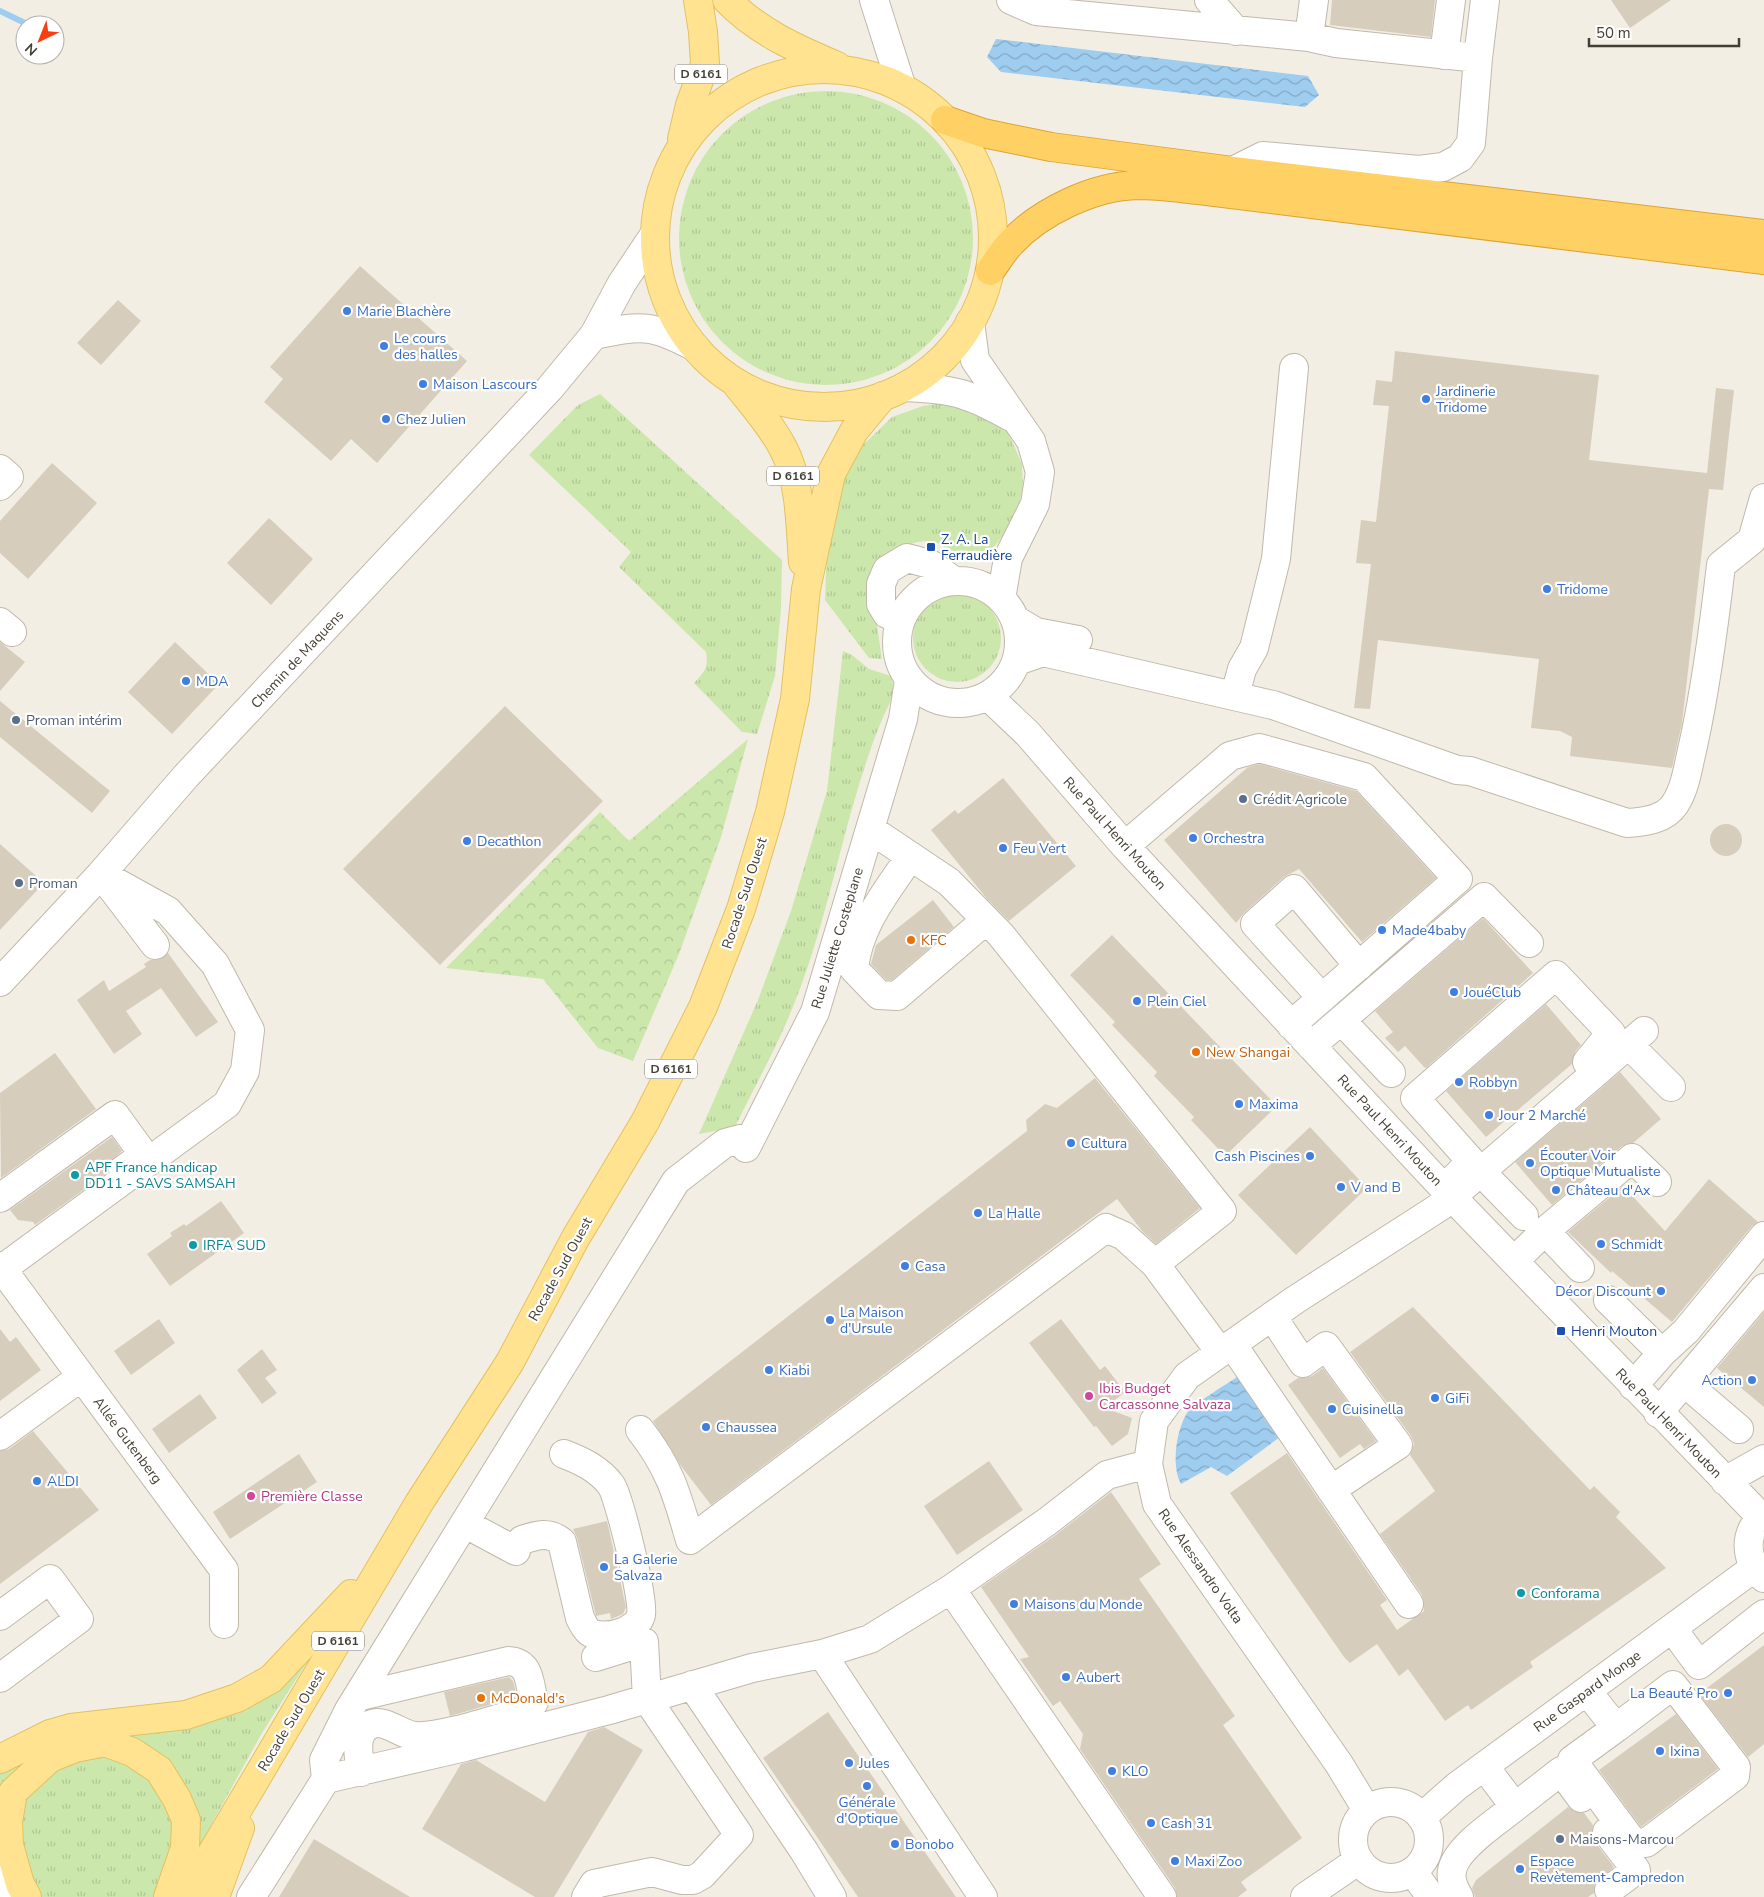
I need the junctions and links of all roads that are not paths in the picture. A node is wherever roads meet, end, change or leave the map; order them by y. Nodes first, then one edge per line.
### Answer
1 (698, 0) edge
2 (727, 0) edge
3 (874, 0) edge
4 (1011, 0) edge
5 (1209, 0) edge
6 (1314, 0) edge
7 (1451, 0) edge
8 (1485, 0) edge
9 (1236, 31) junction
10 (1309, 37) junction
11 (1444, 55) junction
12 (1478, 58) junction
13 (845, 70) junction
14 (902, 88) junction
15 (945, 120) junction
16 (680, 146) junction
17 (1233, 171) junction
18 (1764, 234) edge
19 (654, 235) junction
20 (1764, 260) edge
21 (990, 271) junction
22 (970, 322) junction
23 (594, 335) junction
24 (695, 347) junction
25 (1294, 368) dead end
26 (734, 381) junction
27 (894, 392) junction
28 (1019, 422) junction
29 (0, 469) edge
30 (0, 486) edge
31 (1764, 498) edge
32 (1008, 558) junction
33 (963, 582) junction
34 (806, 588) junction
35 (1008, 610) junction
36 (901, 620) junction
37 (1017, 661) junction
38 (909, 680) junction
39 (1237, 687) junction
40 (994, 692) junction
41 (930, 697) junction
42 (903, 718) junction
43 (870, 829) junction
44 (1125, 846) junction
45 (910, 857) junction
46 (102, 874) junction
47 (986, 920) junction
48 (1529, 943) dead end
49 (155, 945) dead end
50 (1359, 966) junction
51 (0, 982) edge
52 (1322, 998) junction
53 (1341, 1020) junction
54 (1291, 1025) junction
55 (1311, 1046) junction
56 (1392, 1073) dead end
57 (1671, 1087) dead end
58 (1415, 1098) junction
59 (1383, 1122) junction
60 (1476, 1166) junction
61 (1657, 1182) dead end
62 (1447, 1193) junction
63 (0, 1198) edge
64 (1535, 1224) junction
65 (1764, 1236) edge
66 (1, 1261) edge
67 (1514, 1261) junction
68 (1155, 1264) junction
69 (1580, 1268) dead end
70 (1764, 1288) edge
71 (1608, 1300) dead end
72 (1272, 1316) junction
73 (1226, 1348) junction
74 (1662, 1353) junction
75 (81, 1377) junction
76 (1684, 1382) junction
77 (1633, 1386) junction
78 (1658, 1413) junction
79 (1739, 1429) dead end
80 (640, 1430) dead end
81 (0, 1436) edge
82 (564, 1454) dead end
83 (1764, 1459) edge
84 (1148, 1464) junction
85 (1725, 1481) junction
86 (1332, 1490) junction
87 (419, 1503) junction
88 (1763, 1517) edge
89 (475, 1529) dead end
90 (1759, 1573) edge
91 (951, 1589) junction
92 (1409, 1604) dead end
93 (1764, 1614) edge
94 (0, 1616) edge
95 (224, 1624) dead end
96 (1672, 1628) junction
97 (822, 1654) junction
98 (596, 1656) dead end
99 (0, 1678) edge
100 (692, 1686) junction
101 (1587, 1691) junction
102 (357, 1698) junction
103 (647, 1698) junction
104 (1616, 1728) junction
105 (0, 1759) edge
106 (1484, 1766) junction
107 (361, 1772) junction
108 (256, 1779) junction
109 (326, 1779) junction
110 (6, 1797) edge
111 (1515, 1807) junction
112 (1367, 1810) junction
113 (1422, 1817) junction
114 (1359, 1860) junction
115 (1413, 1872) junction
116 (0, 1877) edge
117 (1609, 1890) dead end
118 (13, 1897) edge
119 (27, 1897) edge
120 (168, 1897) edge
121 (186, 1897) edge
122 (215, 1897) edge
123 (251, 1897) edge
124 (586, 1897) edge
125 (832, 1897) edge
126 (983, 1897) edge
127 (1162, 1897) edge
128 (1305, 1897) edge
129 (1431, 1897) edge
130 (1459, 1897) edge

1 - 16 main road, D 6161
2 - 13 main road
3 - 14 street
4 - 9 street
5 - 9 street
6 - 10 street
7 - 11 street
8 - 12 street
9 - 10 street
10 - 11 street
11 - 12 street
12 - 17 street
13 - 14 main road
13 - 16 main road
14 - 15 main road
15 - 17 highway
15 - 21 main road
16 - 19 main road
17 - 18 highway
19 - 23 street, Chemin de Maquens
19 - 24 main road
20 - 21 highway
21 - 22 main road
22 - 27 main road
22 - 28 street
23 - 24 street
23 - 46 street, Chemin de Maquens
24 - 26 main road
25 - 39 street
26 - 27 main road
26 - 34 main road, Rocade Sud Ouest / D 6161
27 - 28 street
27 - 34 main road, Rocade Sud Ouest / D 6161
28 - 32 street
29 - 30 street
31 - 39 street
32 - 33 street
32 - 35 street
33 - 35 street
33 - 36 street
33 - 36 street
34 - 87 main road, Rocade Sud Ouest / D 6161
35 - 37 street
35 - 39 street
36 - 38 street
37 - 39 street
37 - 40 street
38 - 41 street
38 - 42 street, Rue Juliette Costeplane
40 - 41 street
40 - 44 street, Rue Paul Henri Mouton
41 - 42 street
42 - 43 street, Rue Juliette Costeplane
43 - 45 street
43 - 102 street, Rue Juliette Costeplane
44 - 50 street
44 - 54 street, Rue Paul Henri Mouton
45 - 47 street
45 - 47 street
46 - 49 street
46 - 51 street, Chemin de Maquens
46 - 66 street
47 - 68 street
48 - 53 street
50 - 52 street
50 - 52 street
52 - 54 street
53 - 55 street
53 - 56 street
54 - 55 street, Rue Paul Henri Mouton
55 - 59 street, Rue Paul Henri Mouton
57 - 60 street
58 - 59 street
58 - 60 street
58 - 60 street
59 - 62 street, Rue Paul Henri Mouton
60 - 62 street, Rue Alessandro Volta
60 - 64 street
61 - 64 street
62 - 67 street, Rue Paul Henri Mouton
62 - 72 street, Rue Alessandro Volta
63 - 66 street
64 - 67 street
64 - 69 street
65 - 74 street
66 - 75 street, Allée Gutenberg
67 - 77 street, Rue Paul Henri Mouton
68 - 73 street
68 - 80 street
70 - 76 street
71 - 74 street
72 - 73 street, Rue Alessandro Volta
72 - 86 street
73 - 84 street, Rue Alessandro Volta
73 - 86 street
74 - 77 street
75 - 81 street
75 - 95 street, Allée Gutenberg
76 - 78 street
76 - 79 street
77 - 78 street, Rue Paul Henri Mouton
78 - 85 street, Rue Paul Henri Mouton
82 - 89 street
83 - 85 street
84 - 91 street
84 - 112 street, Rue Alessandro Volta
85 - 88 street, Rue Paul Henri Mouton
86 - 92 street
87 - 105 main road
87 - 108 main road, Rocade Sud Ouest / D 6161
88 - 90 street
90 - 96 street, Rue Gaspard Monge
91 - 97 street
91 - 127 street
93 - 96 street
94 - 99 street
96 - 101 street, Rue Gaspard Monge
97 - 100 street
97 - 126 street
98 - 103 street
100 - 103 street
100 - 125 street
101 - 104 street
101 - 106 street, Rue Gaspard Monge
102 - 107 street
102 - 109 street
103 - 107 street
103 - 124 street
104 - 104 street
106 - 111 street
106 - 113 street, Rue Gaspard Monge
107 - 109 street
108 - 121 main road, Rocade Sud Ouest / D 6161
108 - 122 main road
109 - 123 street
110 - 119 main road
110 - 120 main road
111 - 117 street
111 - 130 street
112 - 113 street
112 - 114 street
113 - 115 street
114 - 115 street
114 - 128 street
115 - 129 street
116 - 118 street

